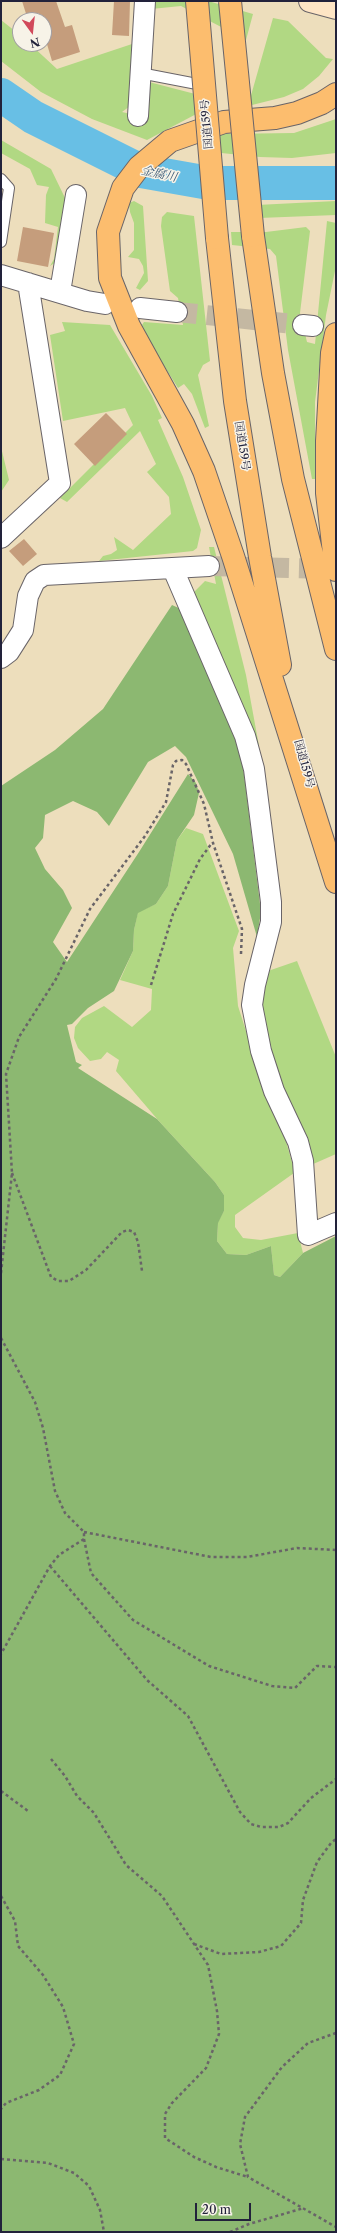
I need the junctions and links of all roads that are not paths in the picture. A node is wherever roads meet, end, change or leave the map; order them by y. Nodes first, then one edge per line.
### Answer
1 (145, 1) edge
2 (197, 1) edge
3 (230, 1) edge
4 (310, 1) edge
5 (336, 8) edge
6 (140, 73) junction
7 (197, 84) dead end
8 (336, 94) edge
9 (138, 116) dead end
10 (1, 179) edge
11 (76, 195) dead end
12 (1, 242) edge
13 (1, 275) edge
14 (28, 283) junction
15 (60, 292) junction
16 (105, 304) dead end
17 (140, 308) dead end
18 (177, 312) tunnel mouth
19 (336, 334) edge
20 (1, 538) edge
21 (209, 566) tunnel mouth
22 (173, 569) junction
23 (336, 570) edge
24 (336, 649) edge
25 (1, 658) edge
26 (336, 883) edge
27 (336, 1223) edge

1 - 6 street
2 - 26 highway, 国道159号, bridge
3 - 24 highway, bridge
4 - 5 main road
6 - 7 lane
6 - 9 street
8 - 26 highway
10 - 12 lane
11 - 15 street
13 - 14 street
14 - 15 street
14 - 20 street
15 - 16 street
17 - 18 street
19 - 23 highway
21 - 22 street
22 - 25 street
22 - 27 street

